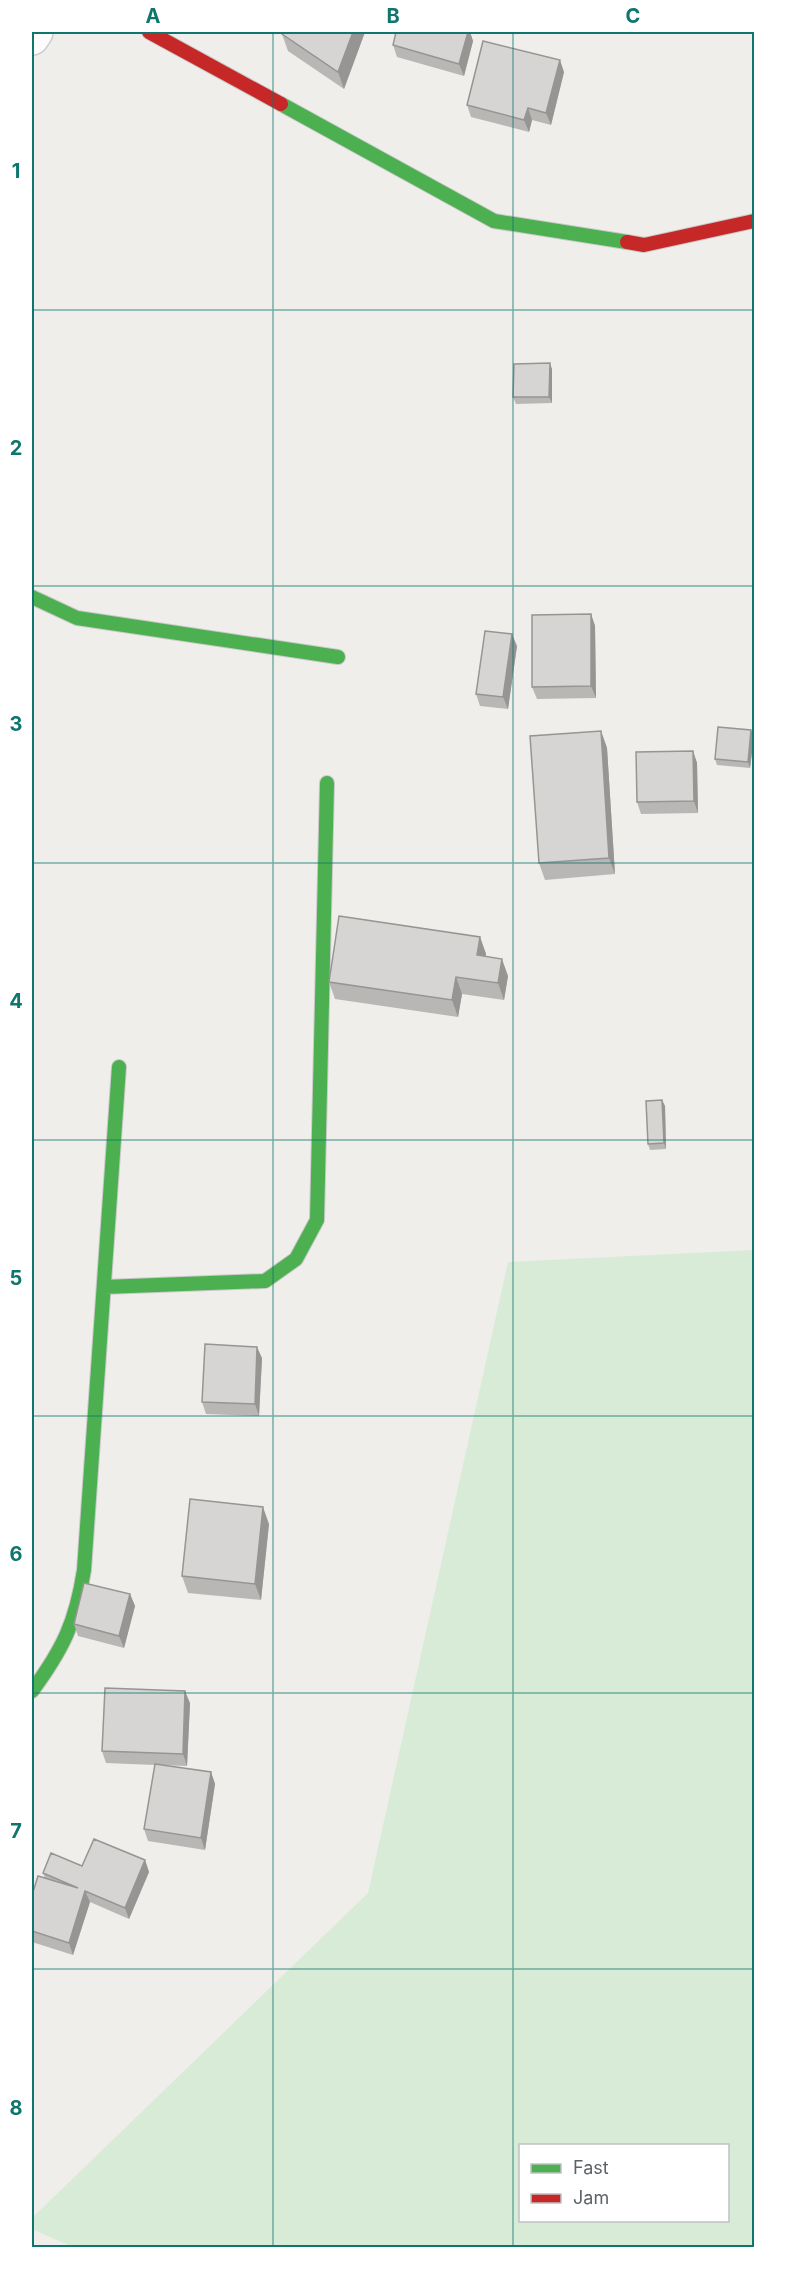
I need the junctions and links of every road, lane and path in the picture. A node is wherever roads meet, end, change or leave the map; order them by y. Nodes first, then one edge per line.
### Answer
1 (36, 32) edge
2 (149, 32) edge
3 (32, 38) edge
4 (754, 221) edge
5 (32, 597) edge
6 (338, 657) dead end
7 (327, 783) dead end
8 (119, 1067) dead end
9 (104, 1287) junction
10 (32, 1691) edge

1 - 3 street
2 - 4 street
5 - 6 street
7 - 9 street
8 - 9 street
9 - 10 street

